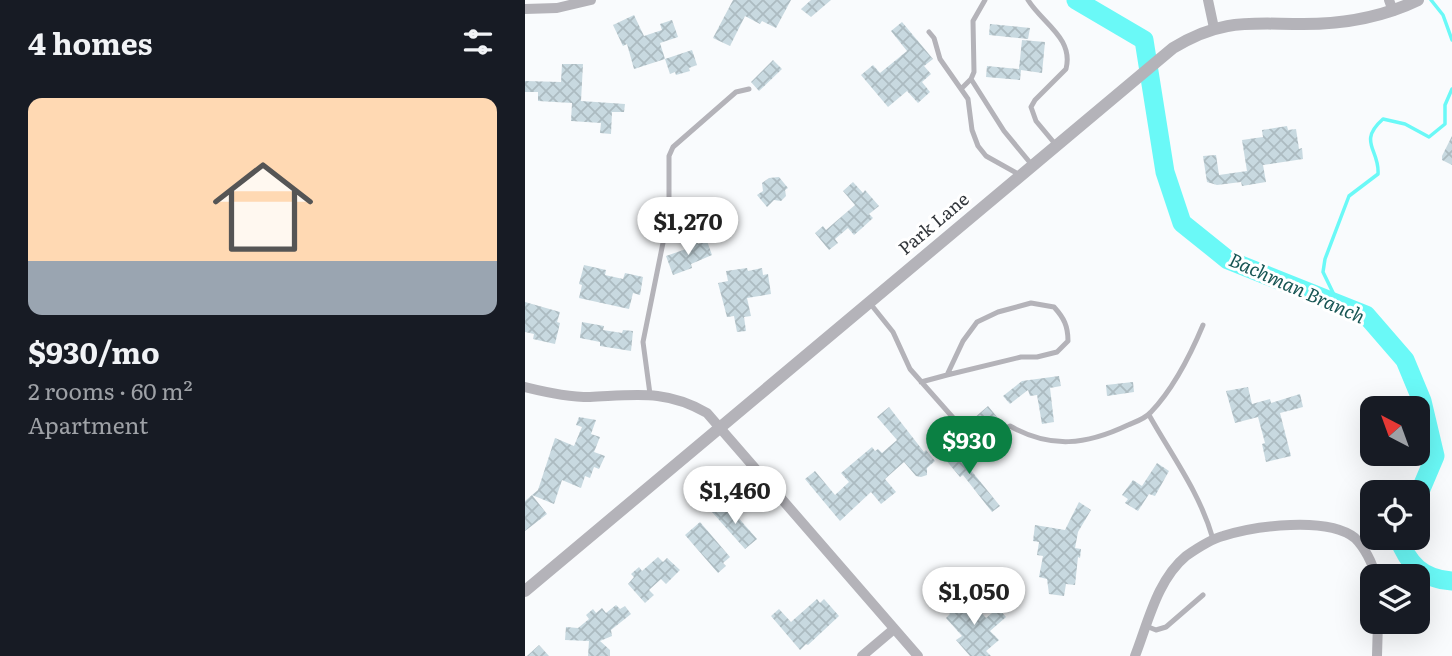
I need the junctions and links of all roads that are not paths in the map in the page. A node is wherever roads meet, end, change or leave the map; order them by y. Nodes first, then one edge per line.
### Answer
1 (591, 0) edge
2 (985, 0) edge
3 (1028, 0) edge
4 (1208, 0) edge
5 (1418, 0) edge
6 (1391, 6) edge
7 (525, 9) edge
8 (1214, 28) junction
9 (929, 32) dead end
10 (971, 79) junction
11 (962, 88) junction
12 (749, 89) dead end
13 (1056, 145) junction
14 (1032, 165) junction
15 (1020, 175) junction
16 (869, 302) junction
17 (1203, 325) dead end
18 (947, 375) junction
19 (921, 382) junction
20 (525, 387) edge
21 (650, 394) junction
22 (1149, 415) junction
23 (720, 428) junction
24 (1213, 541) junction
25 (1370, 564) edge
26 (525, 591) edge
27 (1203, 595) dead end
28 (1146, 626) junction
29 (894, 629) junction
30 (1378, 634) edge
31 (862, 656) edge
32 (918, 656) edge
33 (1135, 656) edge
34 (1377, 656) edge

1 - 7 street
2 - 10 lane
3 - 13 lane
4 - 8 street
5 - 6 street, Park Lane
6 - 8 street, Park Lane
8 - 13 street, Park Lane
9 - 11 lane
10 - 11 lane
10 - 14 lane
11 - 15 lane
12 - 21 lane
13 - 14 street, Park Lane
14 - 15 street, Park Lane
15 - 16 street, Park Lane
16 - 19 lane
16 - 23 street, Park Lane
17 - 22 lane
18 - 18 lane
18 - 19 lane
19 - 22 lane
20 - 21 street
21 - 23 street
22 - 24 lane
23 - 26 street, Park Lane
23 - 29 street
24 - 25 street
24 - 28 street
27 - 28 lane
28 - 33 street
29 - 31 street
29 - 32 street
30 - 34 street

